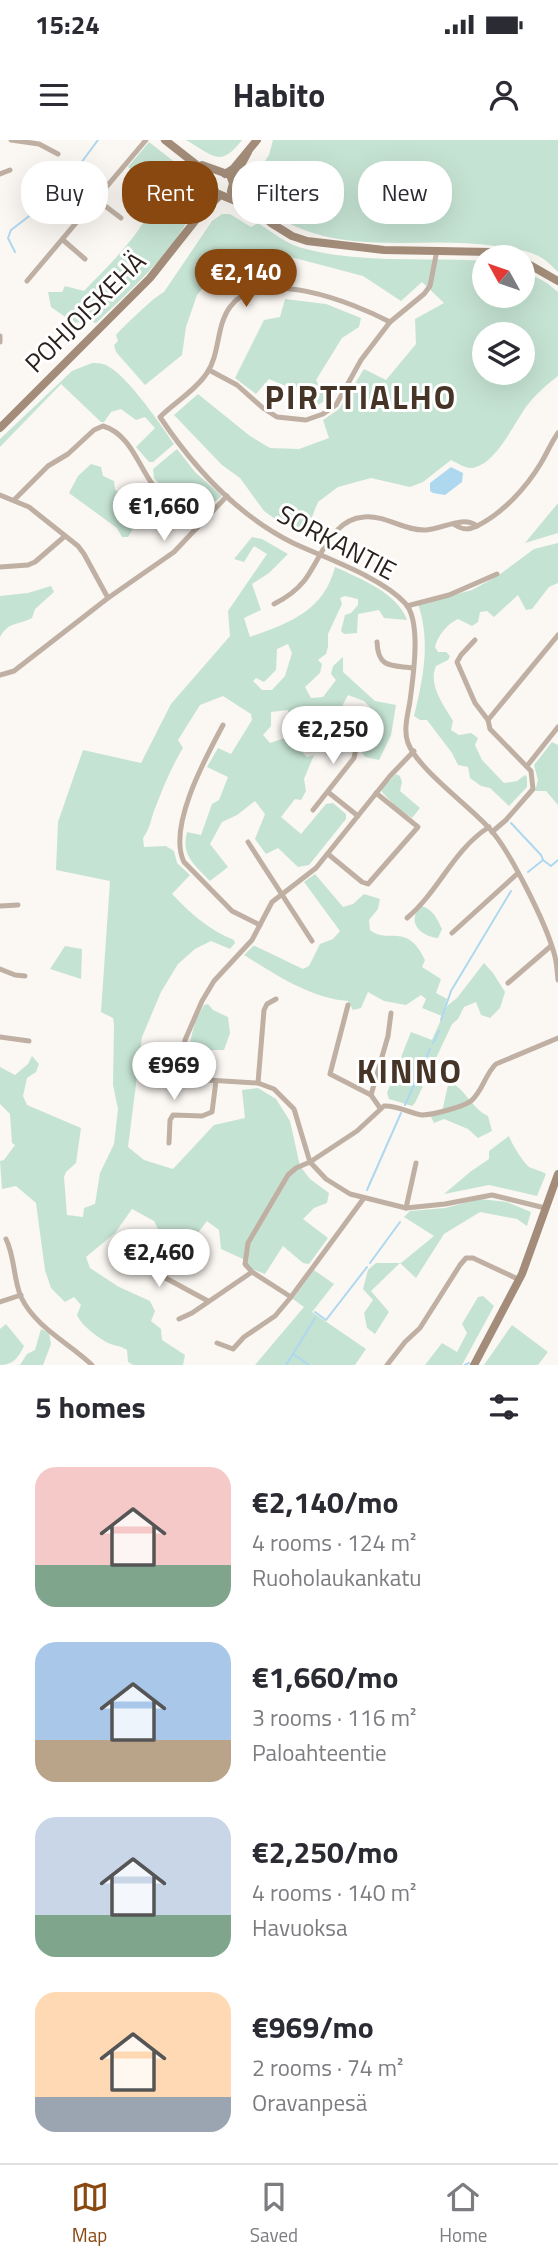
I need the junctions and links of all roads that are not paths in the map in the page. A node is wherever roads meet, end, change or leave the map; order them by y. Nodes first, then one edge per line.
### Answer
1 (11, 140) edge
2 (146, 140) edge
3 (165, 140) edge
4 (257, 140) edge
5 (248, 152) junction
6 (58, 154) dead end
7 (193, 160) joint
8 (244, 161) edge
9 (10, 170) dead end
10 (224, 173) junction
11 (0, 174) edge
12 (218, 175) edge
13 (232, 182) edge
14 (108, 185) edge
15 (232, 187) edge
16 (218, 193) edge
17 (222, 195) junction
18 (218, 199) edge
19 (232, 200) edge
20 (108, 208) edge
21 (121, 218) dead end
22 (76, 224) edge
23 (193, 224) edge
24 (275, 224) edge
25 (63, 240) junction
26 (437, 250) junction
27 (472, 251) edge
28 (85, 259) dead end
29 (536, 268) edge
30 (27, 281) dead end
31 (558, 281) edge
32 (390, 323) junction
33 (0, 336) edge
34 (0, 342) edge
35 (209, 370) junction
36 (2, 421) edge
37 (558, 433) edge
38 (0, 495) edge
39 (227, 496) junction
40 (14, 500) junction
41 (197, 528) junction
42 (65, 536) junction
43 (320, 556) junction
44 (0, 567) edge
45 (497, 574) dead end
46 (108, 598) junction
47 (274, 604) dead end
48 (408, 606) junction
49 (558, 635) edge
50 (475, 640) dead end
51 (377, 642) dead end
52 (413, 668) junction
53 (0, 675) edge
54 (488, 720) junction
55 (361, 724) dead end
56 (223, 725) dead end
57 (558, 727) edge
58 (414, 751) junction
59 (527, 766) junction
60 (328, 792) junction
61 (376, 793) junction
62 (313, 810) dead end
63 (358, 816) junction
64 (491, 830) junction
65 (248, 842) dead end
66 (328, 854) junction
67 (517, 874) junction
68 (281, 895) junction
69 (18, 905) dead end
70 (0, 906) edge
71 (407, 918) dead end
72 (260, 925) junction
73 (452, 933) dead end
74 (312, 941) dead end
75 (551, 946) junction
76 (557, 964) edge
77 (0, 969) edge
78 (24, 976) dead end
79 (558, 979) edge
80 (508, 984) dead end
81 (276, 999) dead end
82 (348, 1005) dead end
83 (391, 1013) dead end
84 (0, 1037) edge
85 (558, 1038) edge
86 (29, 1041) dead end
87 (216, 1081) junction
88 (258, 1083) junction
89 (371, 1095) junction
90 (380, 1108) junction
91 (169, 1143) dead end
92 (310, 1162) junction
93 (416, 1163) dead end
94 (558, 1174) edge
95 (364, 1198) junction
96 (406, 1208) junction
97 (545, 1208) junction
98 (6, 1239) dead end
99 (126, 1253) dead end
100 (252, 1272) junction
101 (520, 1280) junction
102 (21, 1295) junction
103 (291, 1297) junction
104 (208, 1301) junction
105 (0, 1302) edge
106 (179, 1319) dead end
107 (217, 1343) dead end
108 (387, 1364) edge
109 (92, 1365) edge
110 (474, 1365) edge

1 - 6 street
2 - 14 street
3 - 7 main road
4 - 5 main road
5 - 8 main road
5 - 10 main road
7 - 10 main road
9 - 11 street
10 - 12 main road
10 - 13 main road
15 - 17 main road
16 - 17 main road
17 - 18 main road, POHJOISKEHÄ
17 - 19 main road
20 - 21 street
22 - 25 street
23 - 36 main road, POHJOISKEHÄ
24 - 26 main road
25 - 28 street
25 - 30 street
26 - 27 main road
26 - 32 street
29 - 31 main road
32 - 35 street
32 - 35 street
33 - 34 street
35 - 39 street, SORKANTIE
37 - 43 street
38 - 40 street
39 - 41 street
39 - 43 street, SORKANTIE
40 - 41 street
40 - 42 street
41 - 46 street
42 - 44 street
42 - 46 street
43 - 47 street
43 - 48 street, SORKANTIE
45 - 48 street
46 - 53 street
48 - 52 street, SORKANTIE
49 - 54 street
50 - 54 street
51 - 52 street
52 - 58 street, SORKANTIE
54 - 59 street
55 - 60 street
56 - 72 street
57 - 59 street
58 - 61 street
58 - 64 street, SORKANTIE
59 - 64 street
60 - 62 street
60 - 63 street
61 - 63 street
61 - 66 street
63 - 66 street
64 - 67 street, SORKANTIE
64 - 71 street
65 - 68 street
66 - 68 street
67 - 73 street
67 - 75 street, SORKANTIE
68 - 72 street
68 - 74 street
69 - 70 street
72 - 87 street
75 - 76 street, SORKANTIE
75 - 80 street
76 - 79 street, SORKANTIE
77 - 78 street
81 - 88 street
82 - 89 street
83 - 89 street
84 - 86 street
85 - 90 street
87 - 88 street
87 - 91 street
88 - 92 street
89 - 90 street
90 - 92 street
92 - 95 street
92 - 100 street
93 - 96 street
94 - 97 main road
95 - 96 street
95 - 103 street
96 - 97 street
97 - 101 main road
98 - 102 street
99 - 104 street
100 - 103 street
100 - 104 street
101 - 108 street
101 - 110 main road
102 - 105 street
102 - 109 street
103 - 107 street
104 - 106 street

